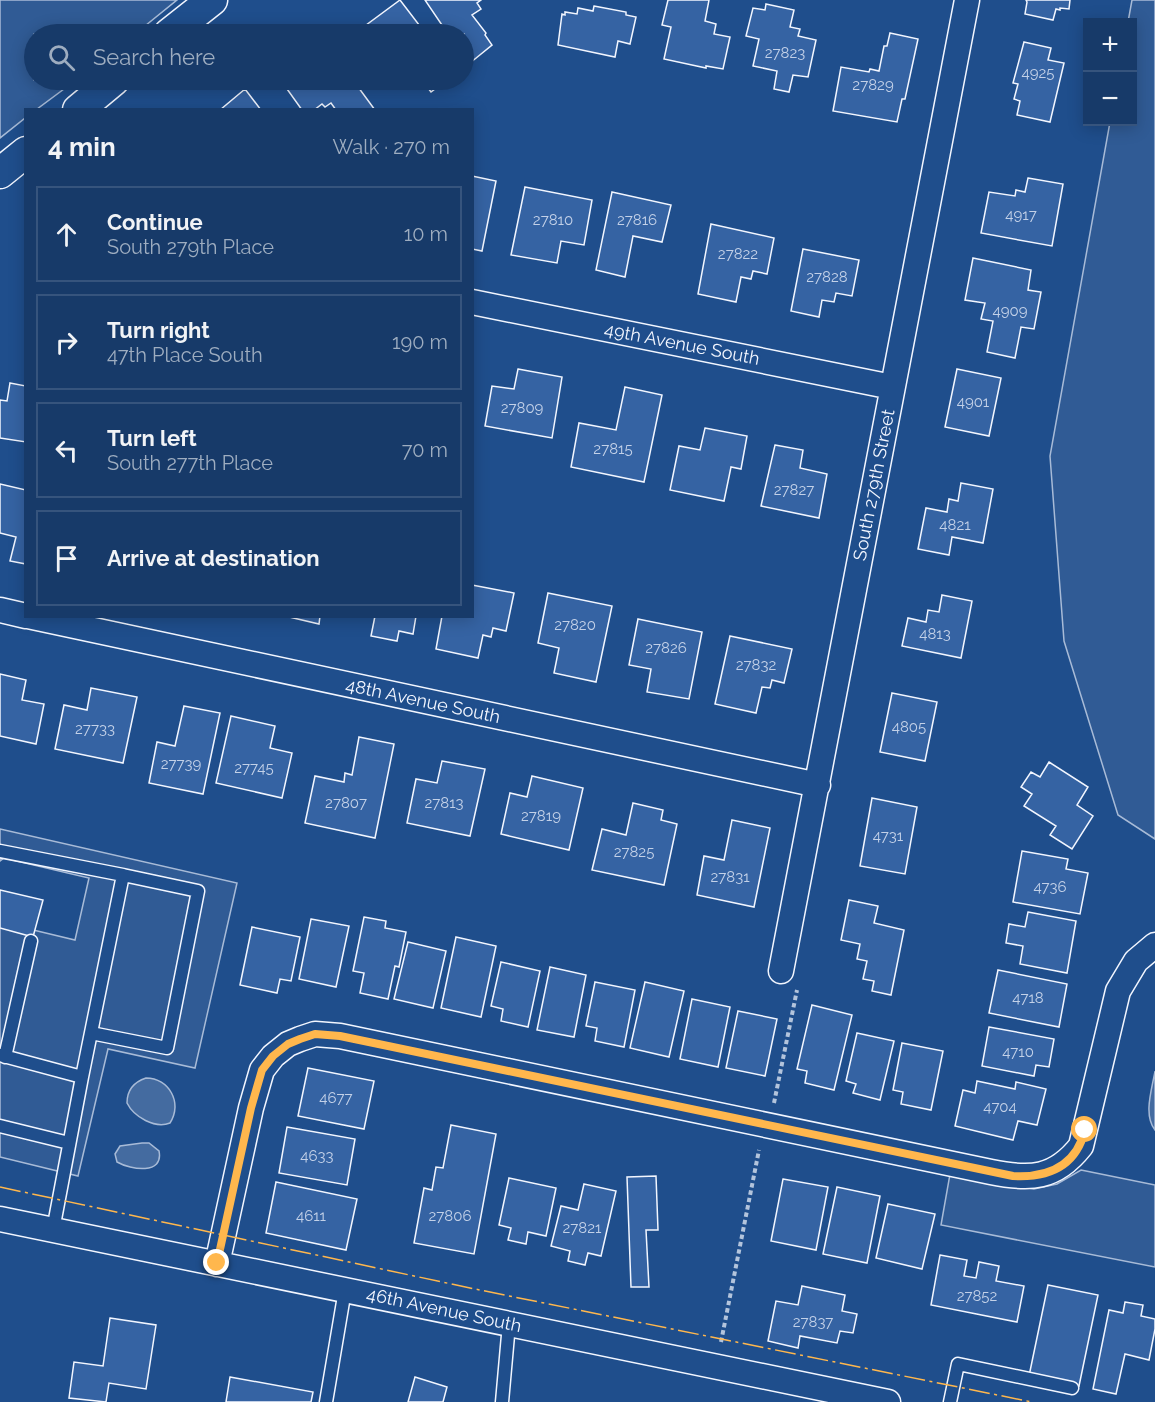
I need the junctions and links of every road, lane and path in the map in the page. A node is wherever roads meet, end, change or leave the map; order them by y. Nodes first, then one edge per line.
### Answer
1 (212, 0) edge
2 (967, 0) edge
3 (182, 24) edge
4 (102, 90) edge
5 (80, 108) edge
6 (24, 154) edge
7 (0, 173) edge
8 (474, 302) edge
9 (892, 387) junction
10 (0, 610) edge
11 (24, 615) edge
12 (45, 618) edge
13 (100, 624) edge
14 (818, 785) junction
15 (0, 851) edge
16 (123, 875) junction
17 (31, 941) dead end
18 (1155, 945) edge
19 (781, 971) joint
20 (91, 1033) junction
21 (3, 1056) edge
22 (82, 1077) junction
23 (764, 1124) junction
24 (0, 1126) edge
25 (69, 1143) junction
26 (0, 1219) edge
27 (53, 1230) junction
28 (217, 1263) junction
29 (345, 1290) junction
30 (509, 1324) junction
31 (716, 1367) junction
32 (1072, 1388) dead end
33 (326, 1402) edge
34 (502, 1402) edge
35 (888, 1402) edge
36 (950, 1402) edge

1 - 3 street
2 - 9 street, South 279th Street
4 - 5 street
6 - 7 street
8 - 9 street, 49th Avenue South
9 - 14 street, South 279th Street
10 - 11 street, 48th Avenue South
12 - 13 street, 48th Avenue South
13 - 14 street, 48th Avenue South
14 - 19 street, South 279th Street
15 - 16 lane
16 - 20 lane
16 - 20 lane
17 - 21 lane
18 - 23 street
19 - 23 path
20 - 22 lane
21 - 22 lane
22 - 25 lane
23 - 28 street
23 - 31 path
24 - 25 lane
25 - 27 lane
26 - 27 street, 46th Avenue South
27 - 28 street, 46th Avenue South
28 - 29 street, 46th Avenue South
29 - 30 street, 46th Avenue South
29 - 33 lane
30 - 31 street, 46th Avenue South
30 - 34 lane
31 - 35 street, 46th Avenue South
32 - 36 lane

